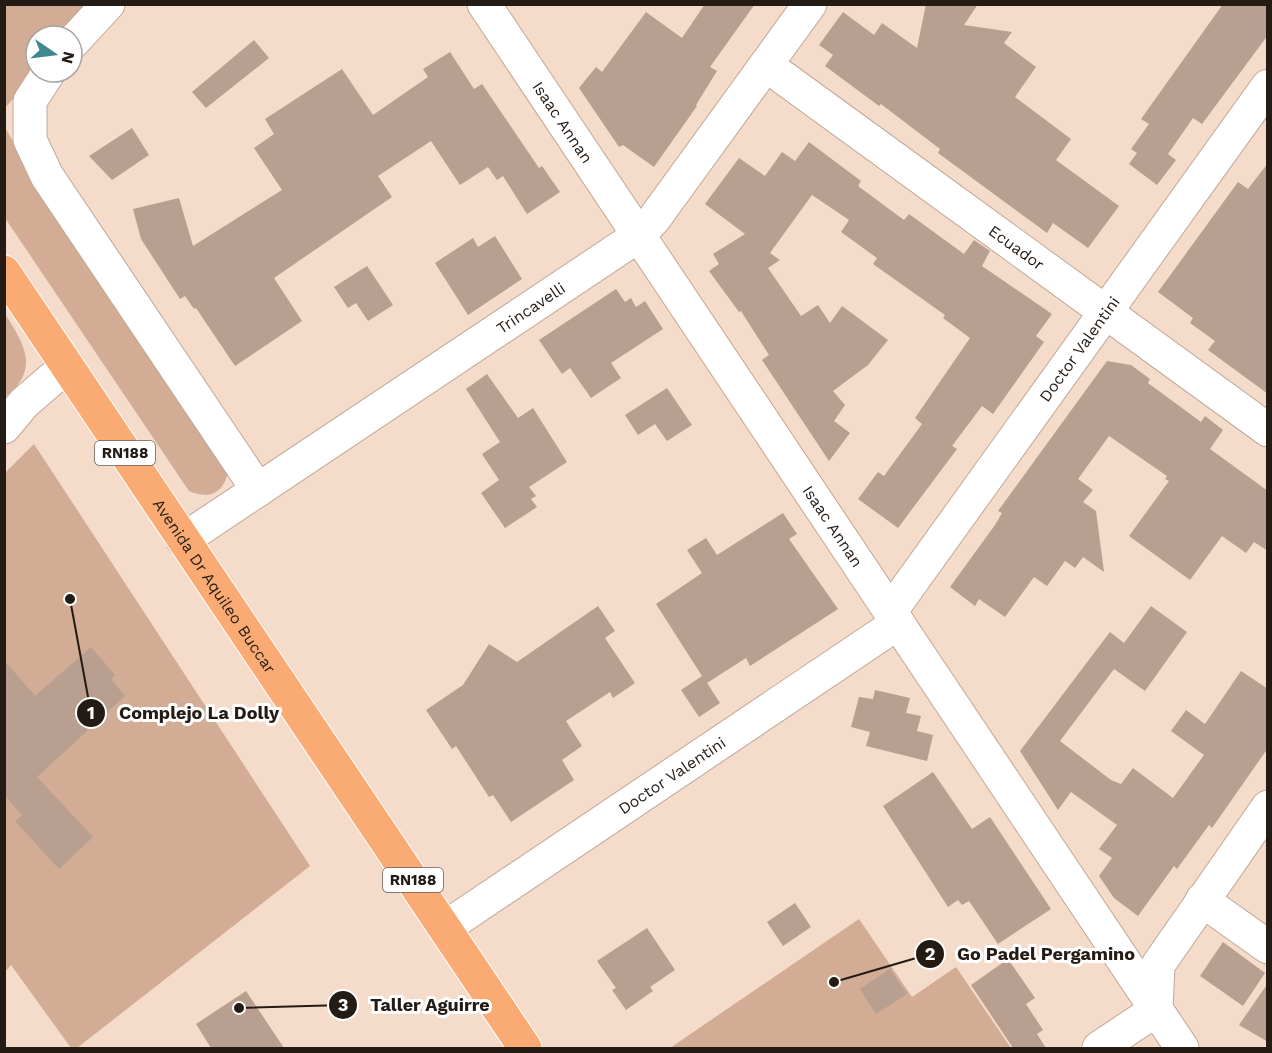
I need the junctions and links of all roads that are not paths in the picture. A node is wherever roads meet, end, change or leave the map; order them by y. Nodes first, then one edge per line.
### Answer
1 (108, 4) edge
2 (484, 4) edge
3 (810, 4) edge
4 (84, 29) edge
5 (766, 65) junction
6 (41, 84) edge
7 (1268, 86) edge
8 (638, 236) junction
9 (4, 272) edge
10 (1106, 312) junction
11 (67, 366) junction
12 (4, 427) edge
13 (1268, 430) edge
14 (258, 490) junction
15 (183, 540) junction
16 (894, 618) junction
17 (1268, 807) edge
18 (1202, 900) junction
19 (446, 927) junction
20 (1268, 947) edge
21 (1156, 1011) junction
22 (525, 1048) edge
23 (1099, 1048) edge
24 (1182, 1048) edge

1 - 4 street
2 - 8 street, Isaac Annan
3 - 5 street, Trincavelli
5 - 8 street, Trincavelli
5 - 10 street, Ecuador
6 - 14 street
7 - 10 street, Doctor Valentini
8 - 14 street, Trincavelli
8 - 16 street, Isaac Annan
9 - 11 highway, Avenida Dr Aquileo Buccar / RN188
10 - 13 street, Ecuador
10 - 16 street, Doctor Valentini
11 - 12 street
11 - 15 highway, Avenida Dr Aquileo Buccar / RN188
14 - 15 street, Trincavelli
15 - 19 highway, Avenida Dr Aquileo Buccar / RN188
16 - 19 street, Doctor Valentini
16 - 21 street, Isaac Annan
17 - 18 street
18 - 20 street
18 - 21 street
19 - 22 highway, Avenida Dr Aquileo Buccar / RN188
21 - 23 street
21 - 24 street, Isaac Annan

